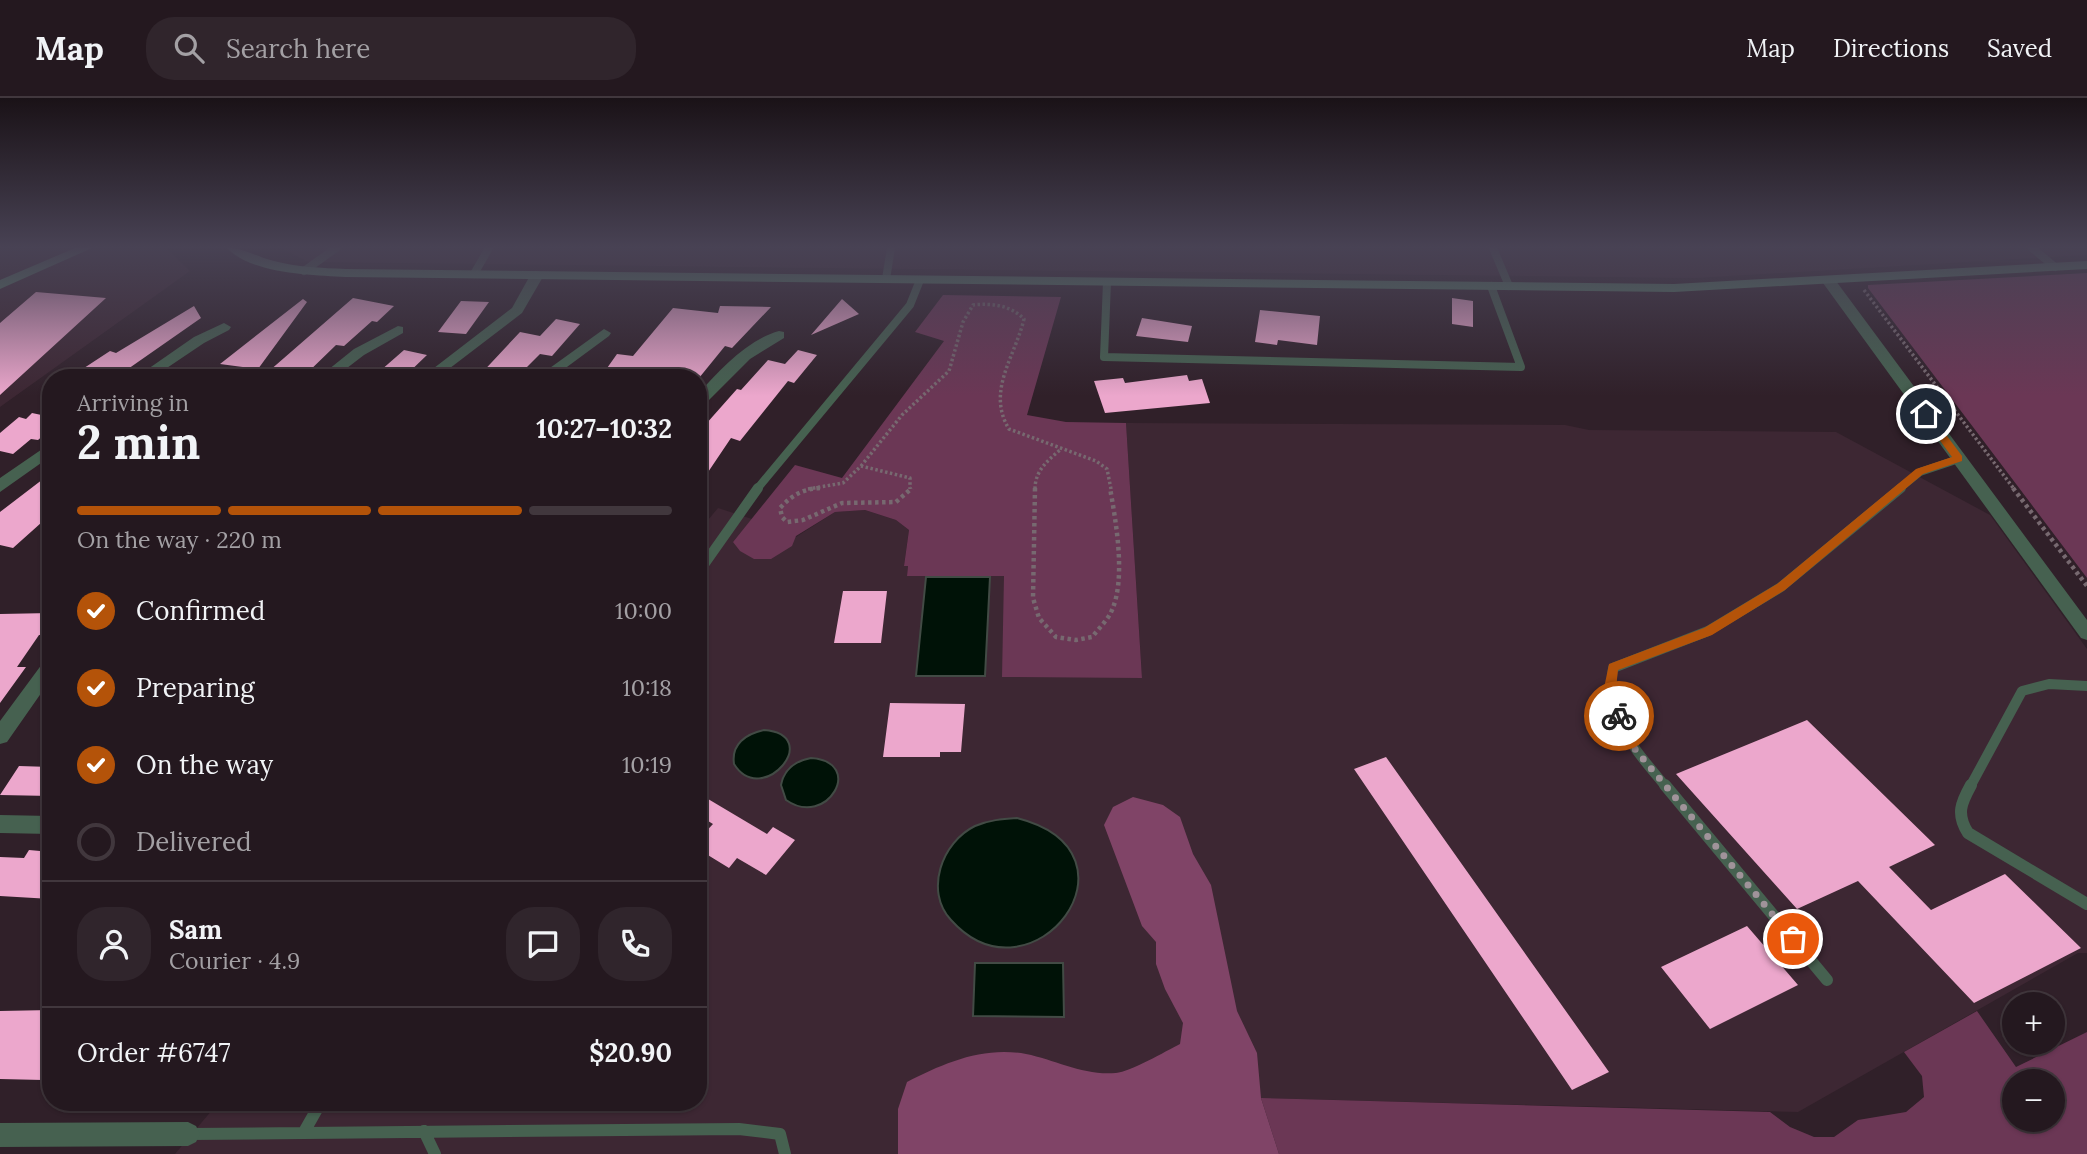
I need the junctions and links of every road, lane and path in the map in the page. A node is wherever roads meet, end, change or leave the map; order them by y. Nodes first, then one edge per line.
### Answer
1 (527, 297) edge
2 (917, 297) edge
3 (1106, 297) edge
4 (1495, 297) edge
5 (1841, 297) edge
6 (1870, 297) edge
7 (224, 327) dead end
8 (398, 330) dead end
9 (604, 334) dead end
10 (779, 335) dead end
11 (156, 369) edge
12 (337, 369) edge
13 (440, 369) edge
14 (556, 369) edge
15 (707, 393) edge
16 (1060, 450) junction
17 (42, 455) edge
18 (1958, 458) junction
19 (861, 466) junction
20 (0, 486) edge
21 (707, 560) edge
22 (2087, 586) edge
23 (2087, 634) edge
24 (42, 678) edge
25 (2087, 686) edge
26 (0, 736) edge
27 (0, 824) edge
28 (42, 825) edge
29 (2087, 904) edge
30 (1826, 980) dead end
31 (316, 1111) edge
32 (424, 1131) junction
33 (304, 1132) junction
34 (188, 1134) joint
35 (0, 1135) edge
36 (435, 1154) edge
37 (785, 1154) edge

1 - 13 street
2 - 21 lane
3 - 4 lane
5 - 18 street
6 - 22 path
7 - 11 street
8 - 12 street
9 - 14 street
10 - 15 street
16 - 16 path
16 - 19 path
17 - 20 street
18 - 23 street
18 - 30 lane
19 - 19 path
24 - 26 street
25 - 29 lane
27 - 28 street
31 - 33 lane
32 - 33 lane
32 - 36 lane
32 - 37 lane
33 - 34 lane
34 - 35 street

